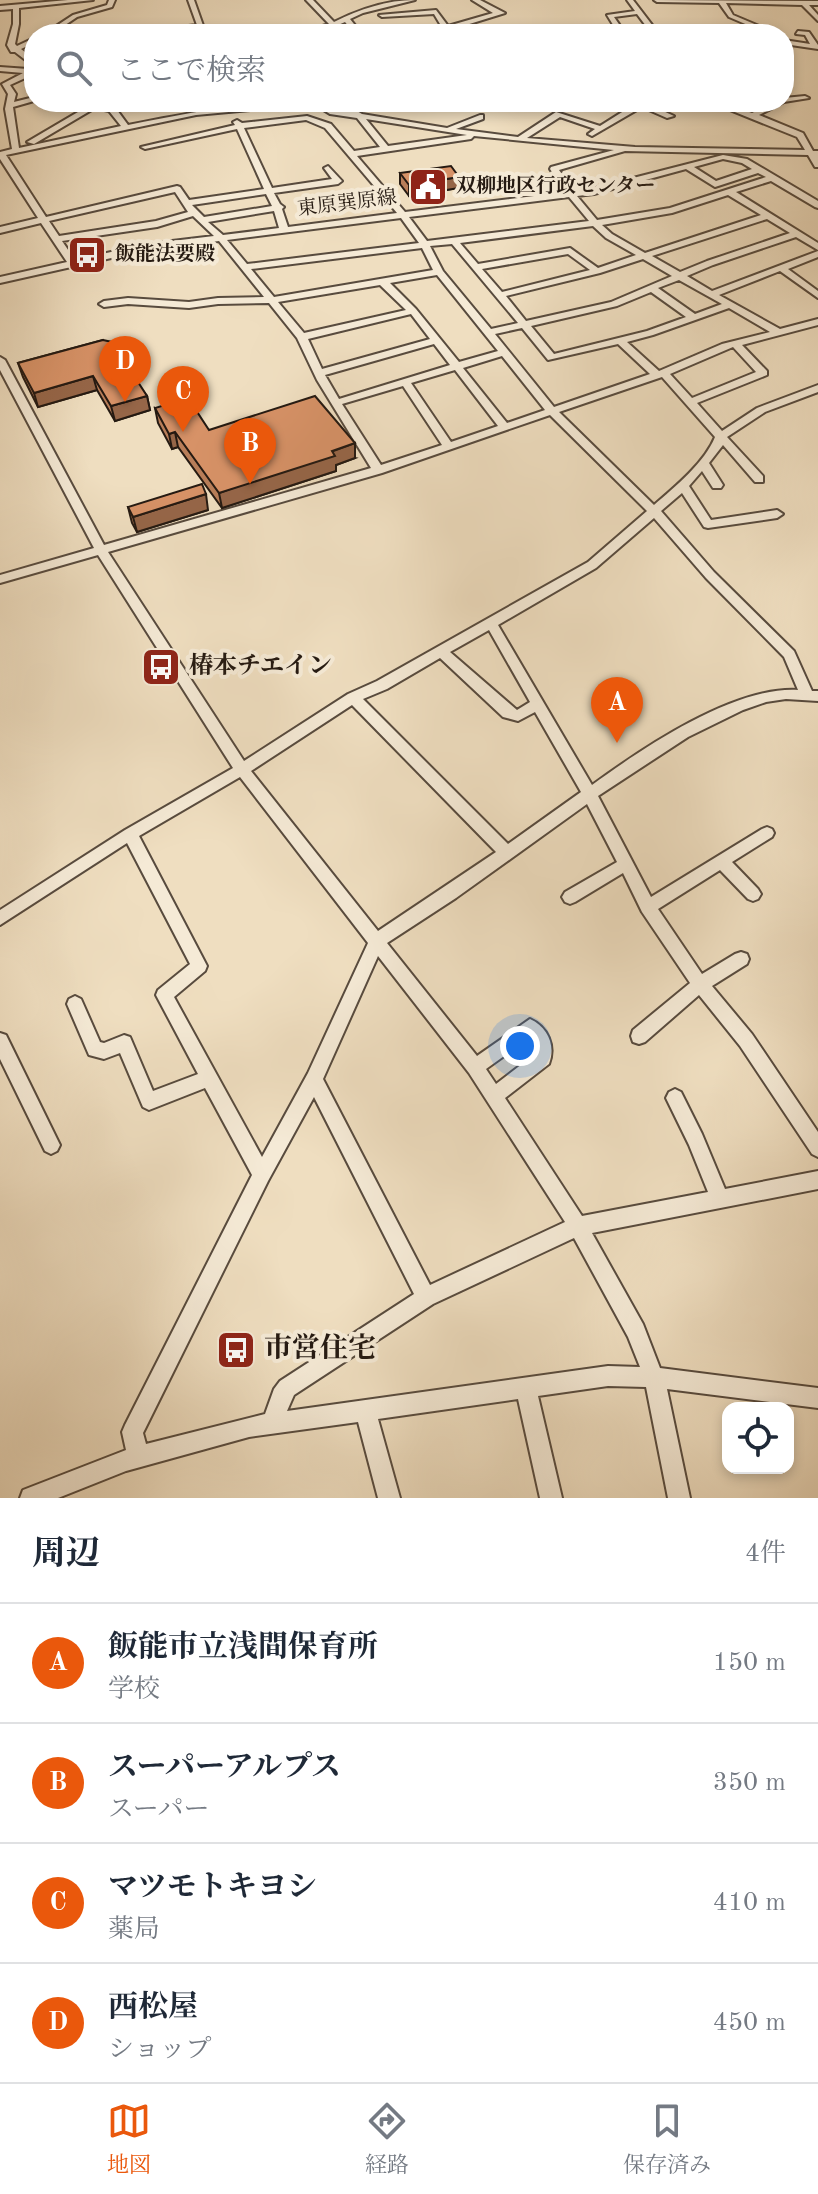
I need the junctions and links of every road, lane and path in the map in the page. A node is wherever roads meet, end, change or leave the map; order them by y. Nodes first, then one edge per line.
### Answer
1 (90, 0) edge
2 (112, 0) edge
3 (191, 0) edge
4 (309, 0) edge
5 (412, 0) edge
6 (475, 0) edge
7 (630, 0) edge
8 (657, 0) edge
9 (71, 1) edge
10 (721, 1) edge
11 (801, 1) edge
12 (818, 3) edge
13 (16, 6) junction
14 (0, 8) edge
15 (639, 12) junction
16 (348, 17) junction
17 (818, 19) edge
18 (63, 24) edge
19 (200, 24) edge
20 (333, 24) edge
21 (336, 24) edge
22 (353, 24) edge
23 (443, 24) edge
24 (470, 24) edge
25 (615, 24) edge
26 (648, 24) edge
27 (751, 24) edge
28 (798, 33) dead end
29 (794, 44) edge
30 (24, 45) edge
31 (816, 46) edge
32 (14, 50) junction
33 (24, 56) edge
34 (0, 69) edge
35 (24, 71) edge
36 (24, 76) edge
37 (805, 98) dead end
38 (794, 99) edge
39 (6, 109) edge
40 (85, 112) edge
41 (114, 112) edge
42 (212, 112) edge
43 (231, 112) edge
44 (333, 112) joint
45 (431, 112) edge
46 (628, 112) edge
47 (662, 112) edge
48 (744, 112) edge
49 (759, 112) edge
50 (356, 113) junction
51 (753, 115) junction
52 (670, 116) dead end
53 (480, 117) dead end
54 (240, 126) junction
55 (328, 126) junction
56 (60, 127) junction
57 (126, 127) junction
58 (599, 128) junction
59 (446, 129) junction
60 (483, 135) junction
61 (71, 139) junction
62 (520, 139) junction
63 (577, 146) junction
64 (145, 147) dead end
65 (629, 147) junction
66 (16, 149) junction
67 (386, 149) junction
68 (815, 153) edge
69 (0, 154) edge
70 (351, 154) junction
71 (818, 165) edge
72 (688, 167) junction
73 (328, 168) dead end
74 (759, 170) junction
75 (772, 178) junction
76 (272, 192) junction
77 (730, 192) junction
78 (572, 195) junction
79 (187, 203) junction
80 (818, 205) edge
81 (280, 207) junction
82 (403, 215) junction
83 (768, 216) junction
84 (198, 217) junction
85 (44, 220) junction
86 (595, 223) junction
87 (1, 227) edge
88 (284, 230) junction
89 (797, 234) junction
90 (221, 238) junction
91 (56, 239) junction
92 (454, 241) junction
93 (425, 245) junction
94 (818, 247) edge
95 (818, 254) edge
96 (643, 256) junction
97 (71, 262) junction
98 (246, 267) junction
99 (476, 267) junction
100 (780, 267) junction
101 (597, 271) junction
102 (439, 272) junction
103 (681, 277) junction
104 (0, 280) edge
105 (383, 282) junction
106 (653, 289) junction
107 (712, 294) junction
108 (500, 295) junction
109 (818, 295) edge
110 (272, 300) junction
111 (104, 304) dead end
112 (730, 305) junction
113 (413, 311) junction
114 (694, 318) junction
115 (818, 322) edge
116 (525, 325) junction
117 (776, 331) junction
118 (488, 333) junction
119 (302, 337) junction
120 (437, 340) junction
121 (621, 342) junction
122 (735, 343) junction
123 (504, 352) junction
124 (0, 360) edge
125 (458, 365) junction
126 (319, 373) junction
127 (661, 374) junction
128 (405, 382) junction
129 (818, 388) edge
130 (690, 402) junction
131 (336, 403) junction
132 (552, 411) junction
133 (505, 427) junction
134 (721, 436) junction
135 (448, 446) junction
136 (703, 463) junction
137 (378, 470) junction
138 (759, 479) dead end
139 (717, 485) dead end
140 (683, 486) junction
141 (654, 511) junction
142 (777, 514) dead end
143 (101, 550) junction
144 (0, 579) edge
145 (491, 623) junction
146 (441, 652) junction
147 (813, 696) edge
148 (353, 698) junction
149 (538, 704) junction
150 (241, 768) junction
151 (589, 793) junction
152 (767, 833) dead end
153 (130, 834) junction
154 (507, 853) junction
155 (721, 861) junction
156 (624, 865) junction
157 (753, 894) dead end
158 (570, 897) dead end
159 (648, 907) junction
160 (0, 918) edge
161 (377, 941) junction
162 (741, 959) dead end
163 (700, 984) junction
164 (75, 1004) dead end
165 (639, 1036) dead end
166 (0, 1041) edge
167 (475, 1067) junction
168 (209, 1078) junction
169 (314, 1079) junction
170 (494, 1096) junction
171 (675, 1098) dead end
172 (51, 1145) dead end
173 (818, 1148) edge
174 (262, 1175) junction
175 (818, 1180) edge
176 (719, 1197) junction
177 (578, 1226) junction
178 (426, 1297) junction
179 (654, 1377) junction
180 (526, 1387) junction
181 (818, 1398) edge
182 (365, 1411) junction
183 (273, 1423) junction
184 (138, 1456) junction
185 (35, 1497) edge
186 (389, 1498) edge
187 (551, 1498) edge
188 (679, 1498) edge

1 - 9 street
2 - 18 street
3 - 19 street
4 - 20 street
5 - 16 street
6 - 24 street
7 - 15 street
8 - 10 street
9 - 13 street
10 - 11 street
10 - 27 street
11 - 12 street
11 - 17 street
13 - 14 street
13 - 32 street
15 - 25 street
15 - 26 street
16 - 21 street
16 - 22 street
16 - 23 street
28 - 31 street
29 - 31 street
30 - 32 street
32 - 33 street
34 - 35 street
36 - 39 street
37 - 38 street
39 - 66 street
40 - 56 street
41 - 57 street
42 - 57 street
43 - 54 street
44 - 50 street
44 - 55 street
45 - 59 street
46 - 58 street
47 - 52 street
48 - 51 street
49 - 51 street
50 - 59 street
50 - 67 street
51 - 68 street
53 - 59 street
54 - 55 street
54 - 64 street
54 - 76 street
55 - 70 street
56 - 61 street
56 - 66 street
57 - 61 street
58 - 62 street
58 - 63 street
59 - 60 street
60 - 62 street
60 - 67 street
61 - 66 street
62 - 63 street
63 - 65 street
65 - 68 street
65 - 78 street
66 - 69 street
67 - 70 street
68 - 71 street
69 - 85 street
70 - 82 street
72 - 74 street, 東原巽原線
72 - 74 street
72 - 78 street, 東原巽原線
73 - 76 street
74 - 75 street
75 - 77 street
75 - 80 street
76 - 79 street
76 - 81 street
77 - 83 street
77 - 86 street
78 - 82 street, 東原巽原線
78 - 86 street
79 - 84 street
79 - 85 street
81 - 84 street
81 - 88 street
82 - 88 street, 東原巽原線
82 - 93 street
83 - 89 street
83 - 96 street
84 - 90 street
84 - 91 street
85 - 87 street
85 - 91 street
86 - 92 street
86 - 96 street
88 - 90 street, 東原巽原線
89 - 94 street
89 - 103 street
90 - 97 street, 東原巽原線
90 - 98 street
91 - 97 street
92 - 93 street
92 - 99 street
93 - 98 street
93 - 102 street
95 - 100 street
96 - 101 street
96 - 103 street
97 - 104 street, 東原巽原線
98 - 110 street
99 - 101 street
99 - 108 street
100 - 107 street
100 - 109 street
101 - 108 street
102 - 105 street
102 - 118 street
103 - 106 street
103 - 107 street
105 - 110 street
105 - 113 street
106 - 114 street
106 - 116 street
107 - 112 street
108 - 116 street
110 - 111 street
110 - 119 street
112 - 114 street
112 - 117 street
113 - 119 street
113 - 120 street
114 - 121 street
115 - 117 street
116 - 118 street
116 - 121 street
117 - 122 street
118 - 123 street
119 - 126 street
120 - 125 street
120 - 126 street
121 - 127 street
122 - 127 street
122 - 130 street
123 - 125 street
123 - 132 street
124 - 143 street
125 - 128 street
125 - 133 street
126 - 131 street
127 - 130 street
127 - 132 street
128 - 131 street
128 - 135 street
129 - 134 street
130 - 134 street
131 - 137 street
132 - 133 street
132 - 141 street
133 - 135 street
134 - 136 street
134 - 138 street
135 - 137 street
136 - 139 street
136 - 140 street
137 - 143 street
140 - 141 street
140 - 142 street
141 - 145 street
141 - 147 street
143 - 144 street
143 - 150 street
145 - 146 street
145 - 149 street
146 - 148 street
146 - 149 street
147 - 151 street
148 - 150 street
148 - 154 street
149 - 151 street
150 - 153 street
150 - 161 street
151 - 154 street
151 - 156 street
152 - 155 street
153 - 160 street
153 - 168 street
154 - 161 street
155 - 157 street
155 - 159 street
156 - 158 street
156 - 159 street
159 - 163 street
161 - 167 street
161 - 169 street
162 - 163 street
163 - 165 street
163 - 173 street
164 - 168 street
166 - 172 street
167 - 170 street
167 - 170 street
168 - 174 street
169 - 174 street
169 - 178 street
170 - 177 street
171 - 176 street
174 - 184 street
175 - 176 street
176 - 177 street
177 - 178 street
177 - 179 street
178 - 183 street
179 - 180 street
179 - 181 street
179 - 188 street
180 - 182 street
180 - 187 street
182 - 183 street
182 - 186 street
183 - 184 street
184 - 185 street

